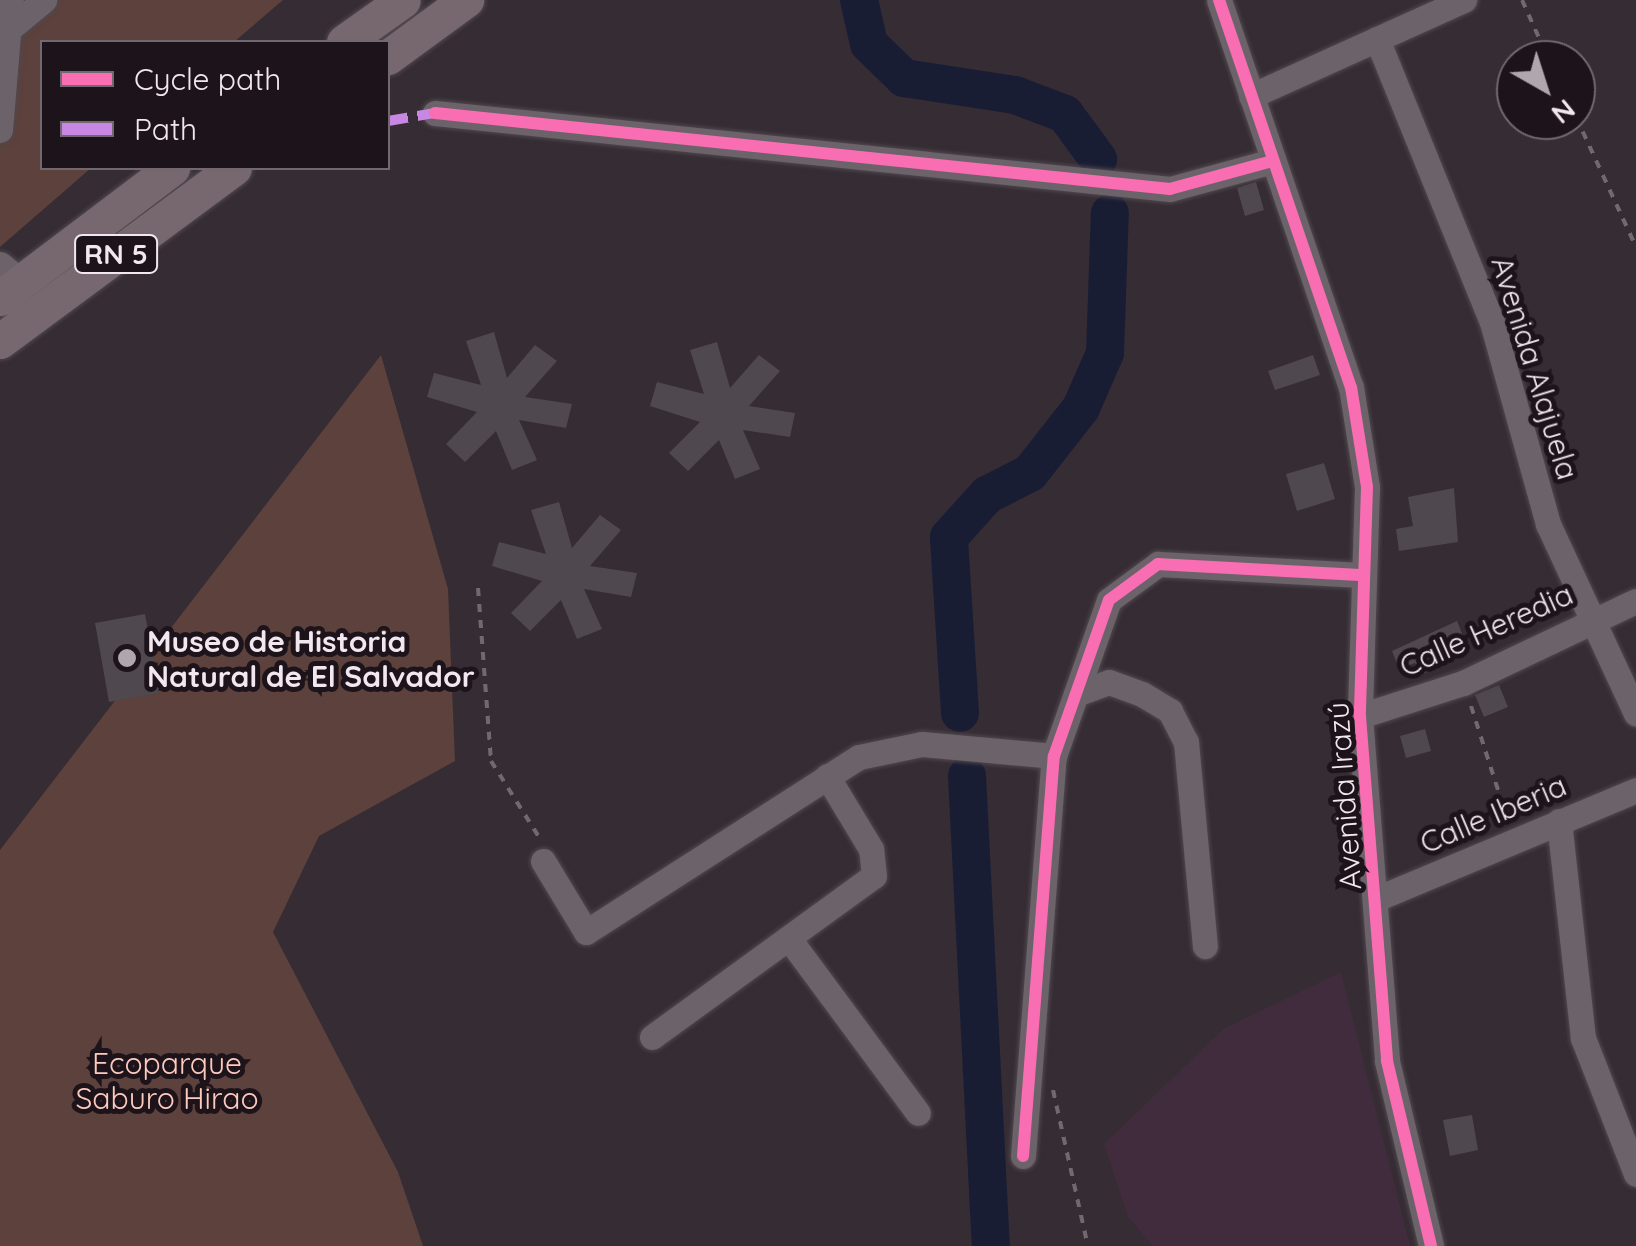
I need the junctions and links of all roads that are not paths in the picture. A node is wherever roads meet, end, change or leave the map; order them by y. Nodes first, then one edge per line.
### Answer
1 (11, 0) edge
2 (44, 0) edge
3 (403, 0) edge
4 (466, 0) edge
5 (1219, 0) edge
6 (1464, 0) edge
7 (5, 33) edge
8 (1377, 39) junction
9 (347, 40) edge
10 (390, 56) edge
11 (1250, 96) junction
12 (434, 114) dead end
13 (0, 130) edge
14 (1270, 162) junction
15 (169, 170) edge
16 (231, 170) edge
17 (7, 281) edge
18 (0, 341) edge
19 (1364, 574) junction
20 (1636, 601) edge
21 (1592, 620) junction
22 (1076, 694) junction
23 (1636, 714) edge
24 (1360, 716) junction
25 (1054, 756) junction
26 (827, 776) junction
27 (1636, 790) edge
28 (1558, 822) junction
29 (542, 860) road end
30 (1376, 899) junction
31 (790, 940) junction
32 (1205, 946) dead end
33 (652, 1037) dead end
34 (918, 1113) dead end
35 (1023, 1156) dead end
36 (1636, 1174) edge
37 (1431, 1246) edge

1 - 7 street
2 - 7 street
3 - 9 highway
4 - 10 highway
5 - 11 street, Avenida Irazú
6 - 8 street
7 - 13 street
8 - 11 street
8 - 21 street, Avenida Alajuela
11 - 14 street, Avenida Irazú
12 - 14 street
14 - 19 street, Avenida Irazú
15 - 17 highway, RN 5
16 - 18 highway, RN 5
19 - 22 street
19 - 24 street, Avenida Irazú
20 - 21 street, Calle Heredia
21 - 23 street, Avenida Alajuela
21 - 24 street, Calle Heredia
22 - 25 street
22 - 32 street
24 - 30 street, Avenida Irazú
25 - 26 street
25 - 35 street
26 - 29 street
26 - 31 street
27 - 28 street, Calle Iberia
28 - 30 street, Calle Iberia
28 - 36 street
30 - 37 street, Avenida Irazú
31 - 33 street
31 - 34 street

